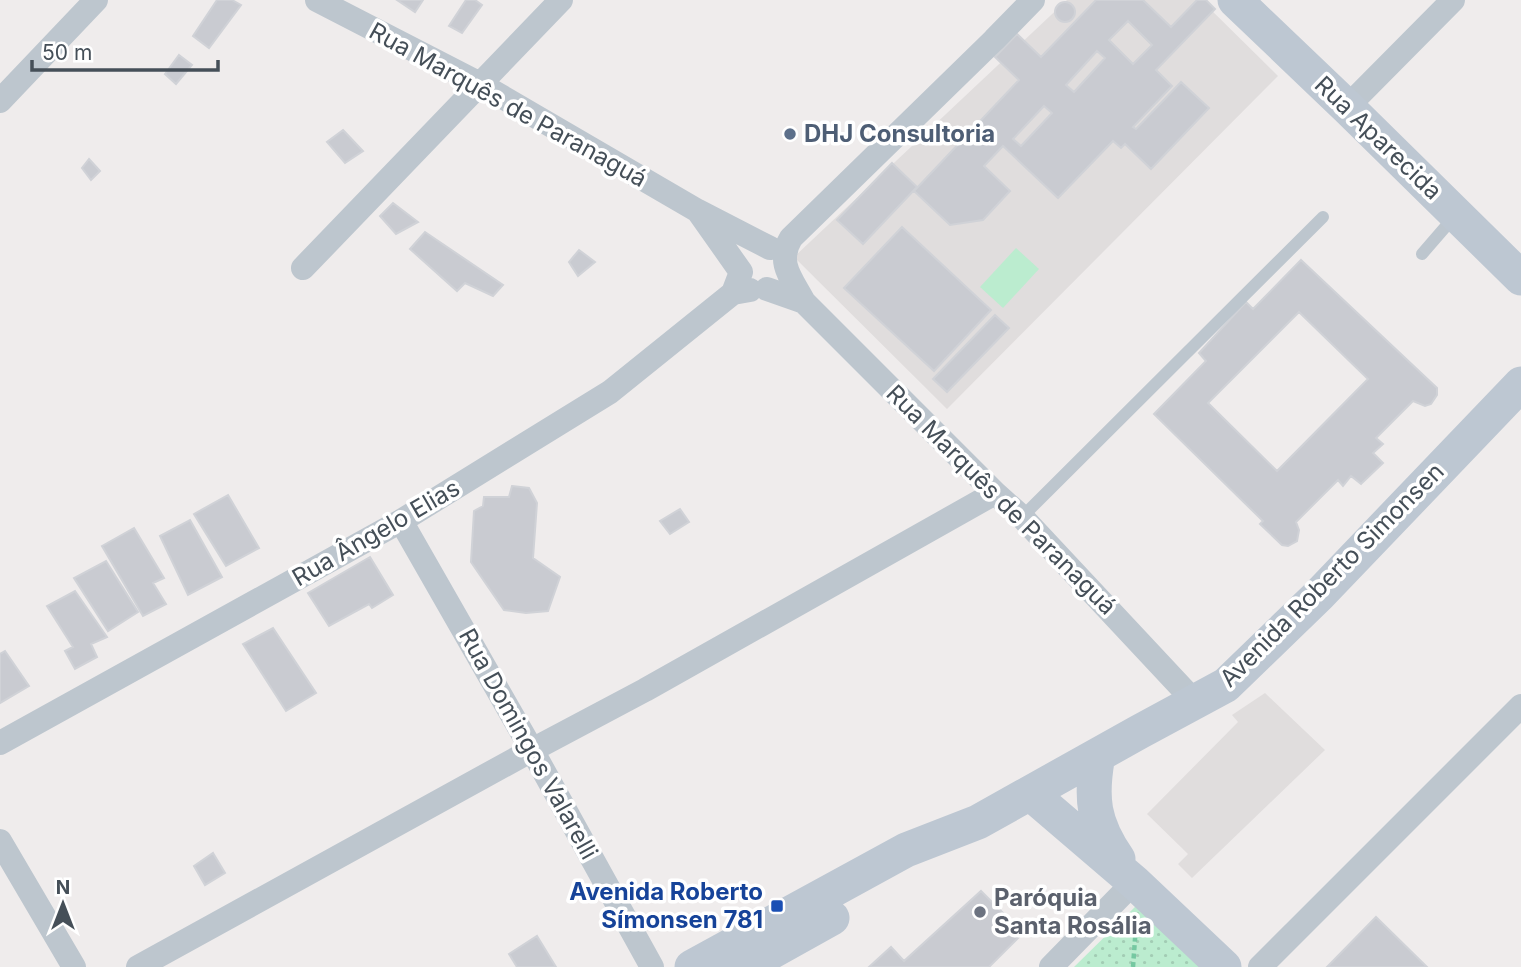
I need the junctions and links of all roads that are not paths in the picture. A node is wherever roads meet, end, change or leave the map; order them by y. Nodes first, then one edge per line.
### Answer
1 (96, 0) edge
2 (317, 0) edge
3 (561, 0) edge
4 (1032, 0) edge
5 (1235, 0) edge
6 (1454, 0) edge
7 (480, 84) junction
8 (0, 101) edge
9 (1347, 107) junction
10 (698, 211) junction
11 (1456, 214) junction
12 (1323, 217) dead end
13 (1422, 254) dead end
14 (777, 256) junction
15 (303, 268) dead end
16 (1521, 278) edge
17 (749, 286) junction
18 (804, 302) junction
19 (1521, 384) edge
20 (995, 493) junction
21 (1022, 517) junction
22 (401, 521) junction
23 (1195, 702) junction
24 (1521, 706) edge
25 (0, 743) edge
26 (532, 750) junction
27 (1098, 755) junction
28 (1030, 793) junction
29 (978, 822) junction
30 (0, 841) edge
31 (889, 859) junction
32 (1134, 882) junction
33 (74, 967) edge
34 (138, 967) edge
35 (652, 967) edge
36 (692, 967) edge
37 (719, 967) edge
38 (744, 967) edge
39 (1051, 967) edge
40 (1224, 967) edge
41 (1260, 967) edge

1 - 8 street
2 - 7 street, Rua Marquês de Paranaguá
3 - 7 street
4 - 14 street
5 - 9 main road, Rua Aparecida
6 - 9 street
7 - 10 street, Rua Marquês de Paranaguá
7 - 15 street
9 - 11 main road, Rua Aparecida
10 - 14 street, Rua Marquês de Paranaguá
10 - 17 street, Rua Marquês de Paranaguá
11 - 13 lane
11 - 16 main road, Rua Aparecida
12 - 21 lane
14 - 17 street
14 - 17 street
14 - 18 street, Rua Marquês de Paranaguá
17 - 18 street, Rua Marquês de Paranaguá
17 - 22 street, Rua Ângelo Elias
18 - 20 street, Rua Marquês de Paranaguá
19 - 23 main road, Avenida Roberto Simonsen
20 - 21 street, Rua Marquês de Paranaguá
20 - 26 street
21 - 23 street, Rua Marquês de Paranaguá
22 - 25 street, Rua Ângelo Elias
22 - 26 street, Rua Domingos Valarelli
23 - 27 main road, Avenida Roberto Simonsen
24 - 41 street
26 - 34 street
26 - 35 street, Rua Domingos Valarelli
27 - 28 main road, Avenida Roberto Simonsen
27 - 32 main road
28 - 29 main road, Avenida Roberto Simonsen
28 - 32 main road
29 - 31 main road, Avenida Roberto Simonsen
29 - 38 main road, Avenida Roberto Simonsen
30 - 33 street
31 - 36 main road, Avenida Roberto Simonsen
31 - 37 main road
32 - 39 street
32 - 40 main road

